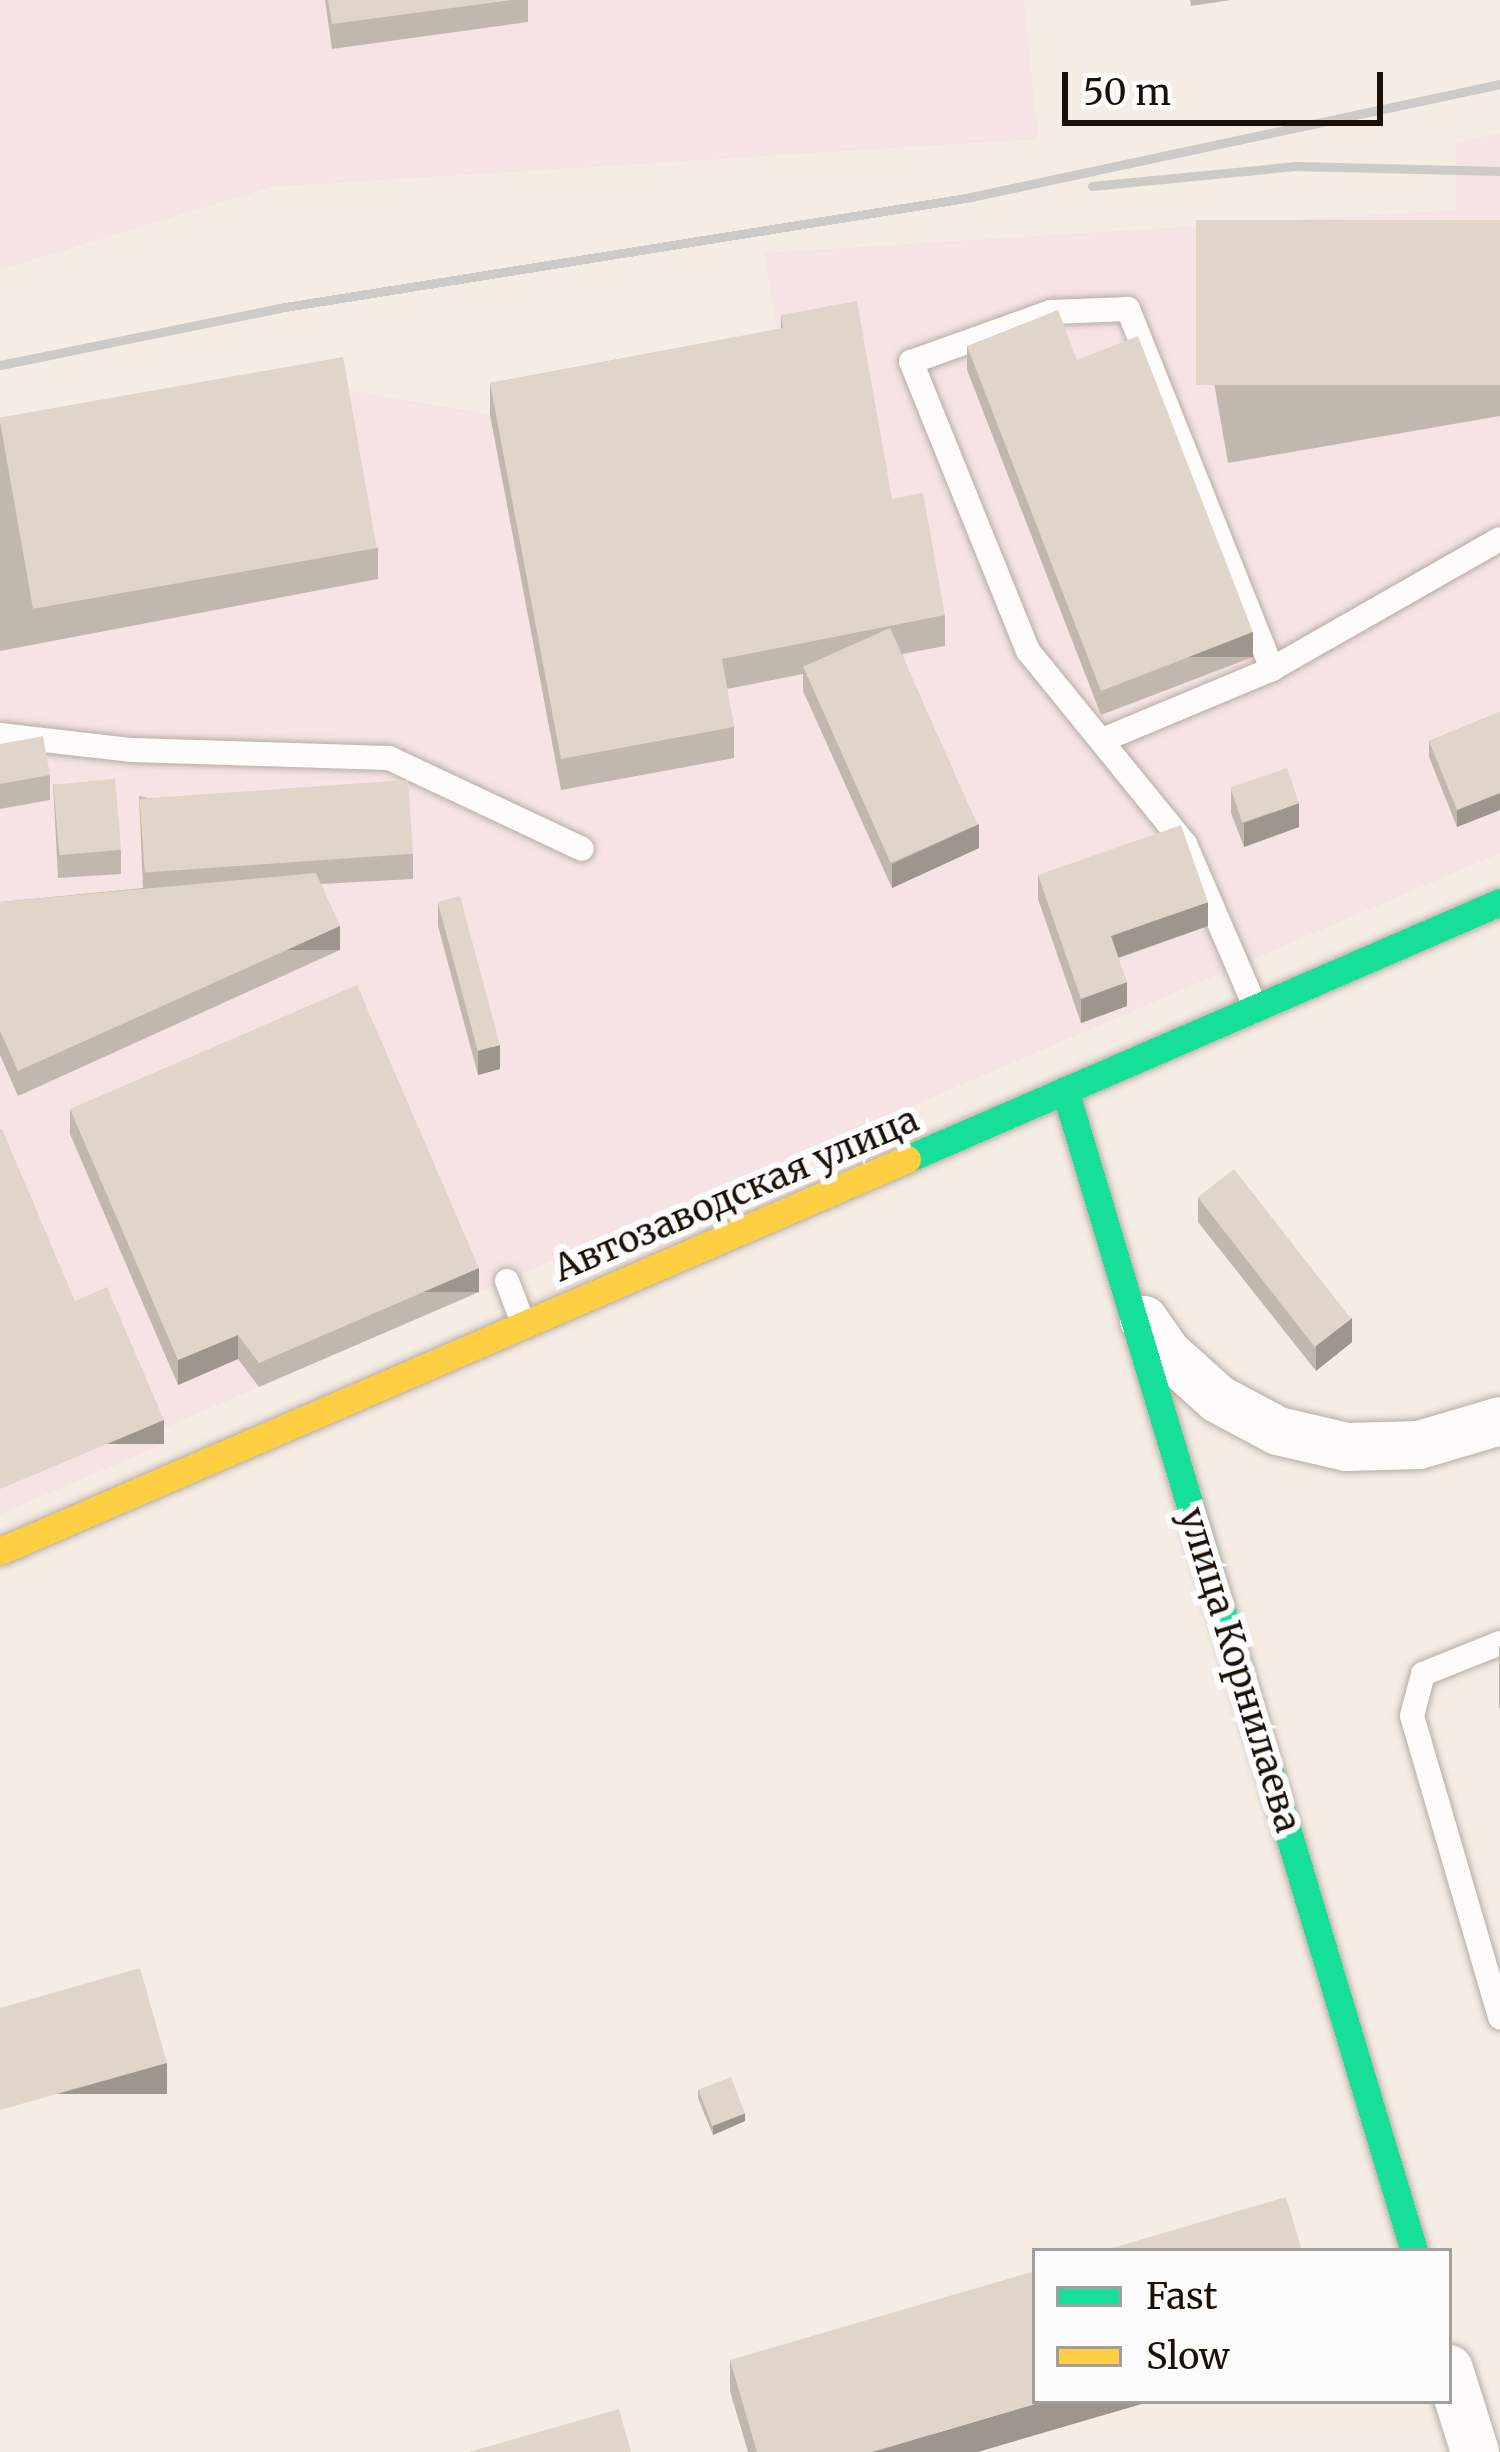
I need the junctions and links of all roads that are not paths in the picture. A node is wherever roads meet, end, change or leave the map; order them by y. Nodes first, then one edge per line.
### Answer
1 (1500, 538) edge
2 (1272, 669) junction
3 (0, 734) edge
4 (1105, 739) junction
5 (582, 849) dead end
6 (1500, 902) edge
7 (1256, 1008) junction
8 (1065, 1090) junction
9 (507, 1281) dead end
10 (1128, 1296) junction
11 (524, 1324) junction
12 (1500, 1421) edge
13 (0, 1551) edge
14 (1500, 1643) edge
15 (1500, 2017) edge
16 (1413, 2248) edge
17 (1452, 2379) edge
18 (1475, 2452) edge

1 - 2 lane
2 - 4 lane
2 - 4 lane
3 - 5 lane
4 - 7 lane
6 - 7 street, Автозаводская улица
7 - 8 street, Автозаводская улица
8 - 10 street, улица Корнилаева
8 - 11 street, Автозаводская улица
9 - 11 lane
10 - 12 street
10 - 16 street, улица Корнилаева
11 - 13 street, Автозаводская улица
14 - 15 lane
17 - 18 street

